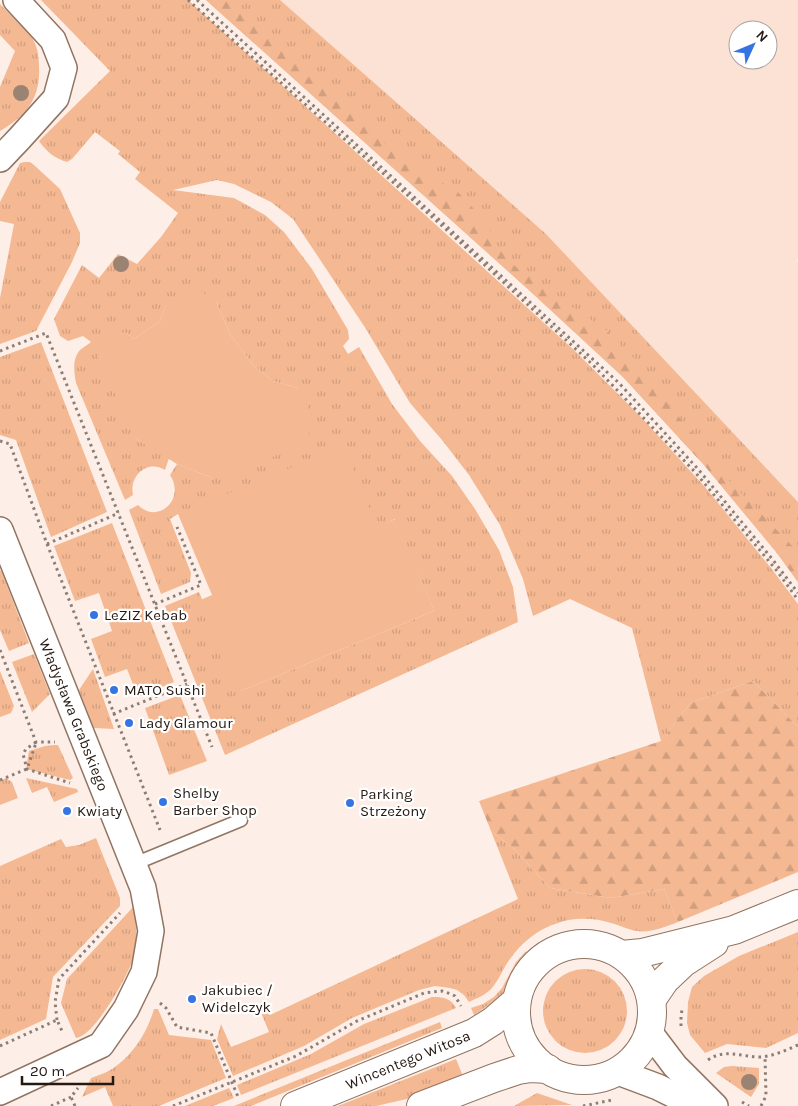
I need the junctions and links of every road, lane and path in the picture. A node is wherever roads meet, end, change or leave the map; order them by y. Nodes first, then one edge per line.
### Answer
1 (16, 0) edge
2 (188, 0) edge
3 (197, 0) edge
4 (0, 159) edge
5 (0, 351) edge
6 (118, 513) junction
7 (177, 526) dead end
8 (0, 530) edge
9 (47, 544) dead end
10 (798, 593) edge
11 (798, 600) edge
12 (155, 604) junction
13 (0, 650) edge
14 (2, 660) edge
15 (187, 684) junction
16 (113, 714) dead end
17 (64, 741) dead end
18 (36, 742) junction
19 (212, 747) dead end
20 (27, 769) junction
21 (0, 780) edge
22 (73, 784) dead end
23 (241, 820) dead end
24 (134, 864) junction
25 (798, 904) edge
26 (125, 908) dead end
27 (734, 930) junction
28 (622, 955) junction
29 (155, 997) dead end
30 (652, 999) junction
31 (515, 1002) junction
32 (682, 1006) dead end
33 (463, 1009) dead end
34 (57, 1020) dead end
35 (650, 1033) junction
36 (682, 1033) dead end
37 (798, 1045) edge
38 (766, 1056) junction
39 (706, 1062) dead end
40 (548, 1069) junction
41 (618, 1072) junction
42 (232, 1082) junction
43 (0, 1092) edge
44 (71, 1097) dead end
45 (239, 1099) dead end
46 (51, 1106) edge
47 (173, 1106) edge
48 (295, 1106) edge
49 (422, 1106) edge
50 (696, 1106) edge
51 (715, 1106) edge
52 (761, 1106) edge

1 - 4 street
2 - 11 path
3 - 10 path
5 - 6 path
6 - 9 path
6 - 12 path
7 - 12 path
8 - 24 street, Władysława Grabskiego
12 - 15 path
13 - 14 path
14 - 18 path
15 - 16 path
15 - 19 path
17 - 18 path
18 - 20 path
18 - 20 path
20 - 21 path
20 - 22 path
23 - 24 lane
24 - 43 street, Władysława Grabskiego
25 - 27 street
26 - 34 path
27 - 28 street
27 - 30 street
28 - 30 street
28 - 31 street
29 - 42 path
30 - 35 street
31 - 40 street
31 - 48 street, Wincentego Witosa
32 - 36 path
33 - 42 path
35 - 41 street
35 - 51 street
37 - 38 path
38 - 39 path
38 - 52 path
40 - 41 street
40 - 49 street
41 - 50 street
42 - 45 path
42 - 47 path
44 - 46 path

